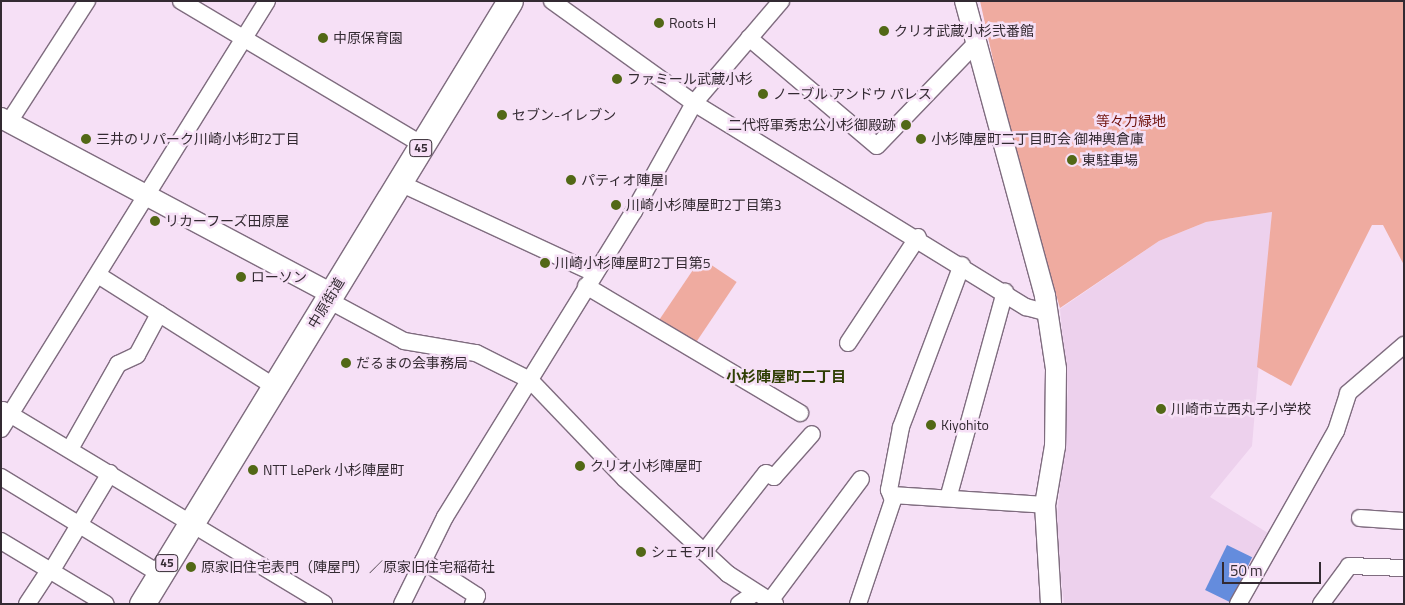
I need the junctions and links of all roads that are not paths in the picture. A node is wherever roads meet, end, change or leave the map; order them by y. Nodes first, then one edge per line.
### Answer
1 (87, 1) edge
2 (181, 1) edge
3 (267, 1) edge
4 (510, 1) edge
5 (552, 1) edge
6 (781, 1) edge
7 (965, 1) edge
8 (749, 38) junction
9 (245, 42) junction
10 (977, 42) junction
11 (694, 103) junction
12 (5, 120) edge
13 (423, 145) junction
14 (400, 183) junction
15 (148, 196) junction
16 (918, 237) junction
17 (962, 265) junction
18 (98, 275) junction
19 (590, 279) junction
20 (1005, 292) junction
21 (330, 297) junction
22 (1048, 313) junction
23 (159, 314) junction
24 (848, 343) dead end
25 (1404, 345) edge
26 (530, 380) junction
27 (275, 387) junction
28 (6, 412) edge
29 (800, 413) dead end
30 (1, 429) edge
31 (812, 434) dead end
32 (70, 449) junction
33 (110, 474) junction
34 (1, 477) edge
35 (861, 479) dead end
36 (892, 495) junction
37 (948, 496) junction
38 (1044, 505) junction
39 (1360, 518) dead end
40 (1404, 521) edge
41 (191, 522) junction
42 (80, 524) junction
43 (1, 541) edge
44 (704, 552) junction
45 (423, 561) junction
46 (1404, 568) edge
47 (51, 570) junction
48 (160, 574) junction
49 (755, 593) junction
50 (772, 602) edge
51 (28, 604) edge
52 (106, 604) edge
53 (142, 604) edge
54 (324, 604) edge
55 (402, 604) edge
56 (472, 604) edge
57 (740, 604) edge
58 (858, 604) edge
59 (1051, 604) edge
60 (1238, 604) edge
61 (1322, 604) edge

1 - 12 street
2 - 9 street
3 - 9 street
4 - 13 main road, 中原街道 / 45
5 - 11 street
6 - 8 street
7 - 10 street
8 - 10 street
8 - 11 street
9 - 13 street
9 - 15 street
10 - 22 street
11 - 16 street
11 - 19 street
12 - 15 street
13 - 14 main road, 中原街道 / 45
14 - 19 street
14 - 21 main road, 中原街道 / 45
15 - 18 street
15 - 21 street
16 - 17 street
16 - 24 street
17 - 20 street
17 - 36 street
18 - 23 street
18 - 28 street
19 - 26 street
19 - 29 street
20 - 22 street
20 - 37 street
21 - 26 street
21 - 27 main road, 中原街道 / 45
22 - 38 street
23 - 27 street
23 - 32 street
25 - 60 street
26 - 44 street
26 - 45 street
27 - 41 main road, 中原街道 / 45
28 - 30 street
28 - 32 street
31 - 44 street
32 - 33 street
33 - 41 street
33 - 42 street
34 - 42 street
35 - 50 street
36 - 37 street
36 - 58 street
37 - 38 street
38 - 59 street
39 - 40 street
41 - 48 main road, 中原街道 / 45
41 - 54 street
42 - 47 street
42 - 48 street
43 - 47 street
44 - 49 street
45 - 55 street
45 - 56 street
46 - 61 street
47 - 51 street
47 - 52 street
48 - 53 main road, 中原街道 / 45
49 - 50 street
49 - 57 street

